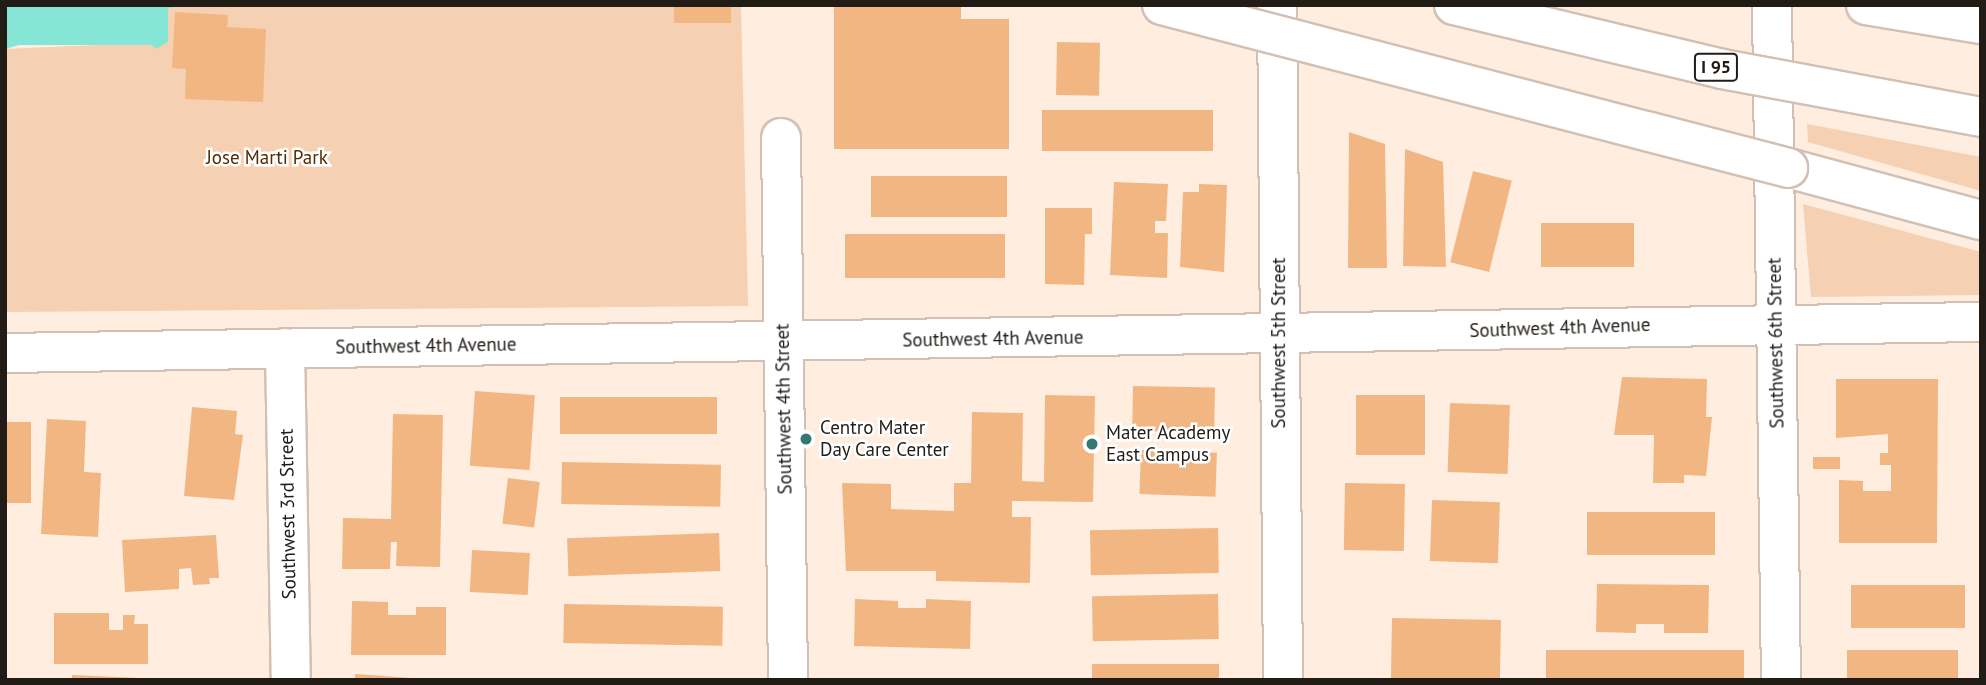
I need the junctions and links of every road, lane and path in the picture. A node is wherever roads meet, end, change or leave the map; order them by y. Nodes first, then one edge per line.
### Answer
1 (1162, 5) edge
2 (1277, 5) edge
3 (1454, 5) edge
4 (1772, 5) edge
5 (1866, 5) edge
6 (1981, 24) edge
7 (1981, 117) edge
8 (781, 138) dead end
9 (1981, 220) edge
10 (1775, 322) junction
11 (1981, 322) edge
12 (1278, 335) junction
13 (783, 341) junction
14 (285, 348) junction
15 (5, 353) edge
16 (291, 680) edge
17 (788, 680) edge
18 (1283, 680) edge
19 (1781, 680) edge

1 - 9 main road, bridge
2 - 12 main road, Southwest 5th Street
3 - 7 main road, I 95, bridge
4 - 10 main road, Southwest 6th Street
5 - 6 main road
8 - 13 main road, Southwest 4th Street
10 - 11 main road, Southwest 4th Avenue
10 - 12 main road, Southwest 4th Avenue
10 - 19 main road, Southwest 6th Street
12 - 13 main road, Southwest 4th Avenue
12 - 18 main road, Southwest 5th Street
13 - 14 main road, Southwest 4th Avenue
13 - 17 main road, Southwest 4th Street
14 - 15 main road, Southwest 4th Avenue
14 - 16 main road, Southwest 3rd Street

